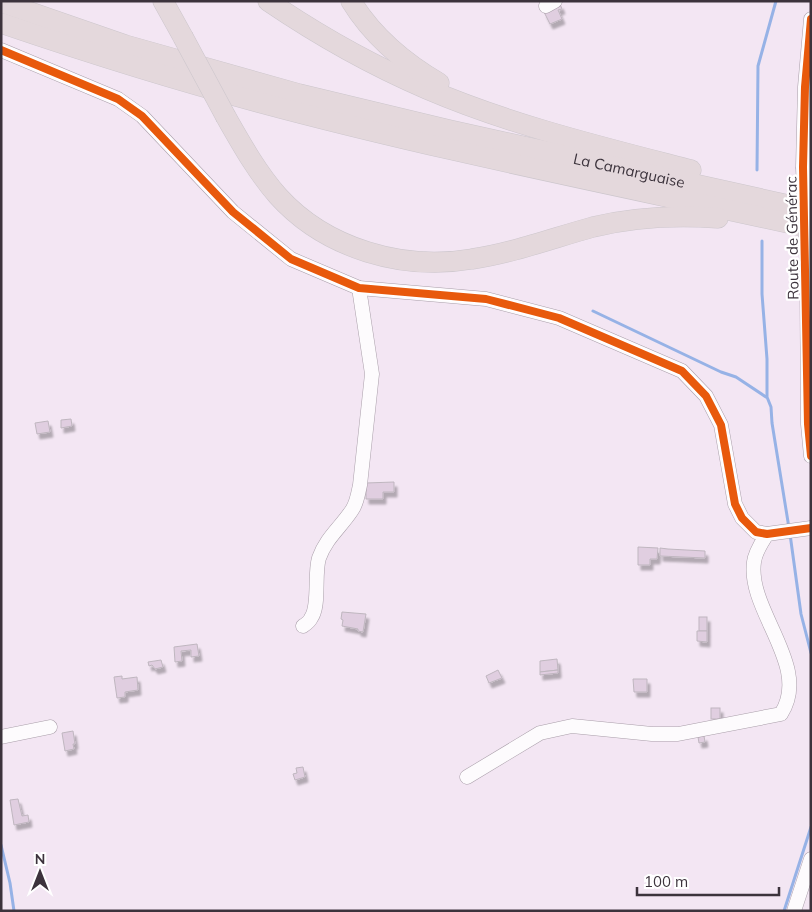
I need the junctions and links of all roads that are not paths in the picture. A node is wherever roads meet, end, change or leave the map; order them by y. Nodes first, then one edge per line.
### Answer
1 (163, 1) edge
2 (268, 1) edge
3 (351, 1) edge
4 (1, 2) edge
5 (811, 19) edge
6 (1, 23) edge
7 (1, 50) edge
8 (506, 118) junction
9 (811, 205) edge
10 (811, 210) edge
11 (811, 228) edge
12 (811, 235) edge
13 (359, 288) junction
14 (811, 456) edge
15 (806, 529) edge
16 (773, 533) junction
17 (303, 626) dead end
18 (50, 727) dead end
19 (1, 737) edge
20 (467, 776) dead end
21 (811, 860) edge
22 (794, 911) edge

1 - 12 highway, bridge
2 - 8 highway
3 - 8 highway
4 - 10 highway, La Camarguaise
5 - 14 street, Route de Générac, bridge
6 - 11 highway
7 - 13 street
8 - 9 highway
13 - 16 street
13 - 17 street
15 - 16 street
16 - 20 street
18 - 19 street
21 - 22 street

